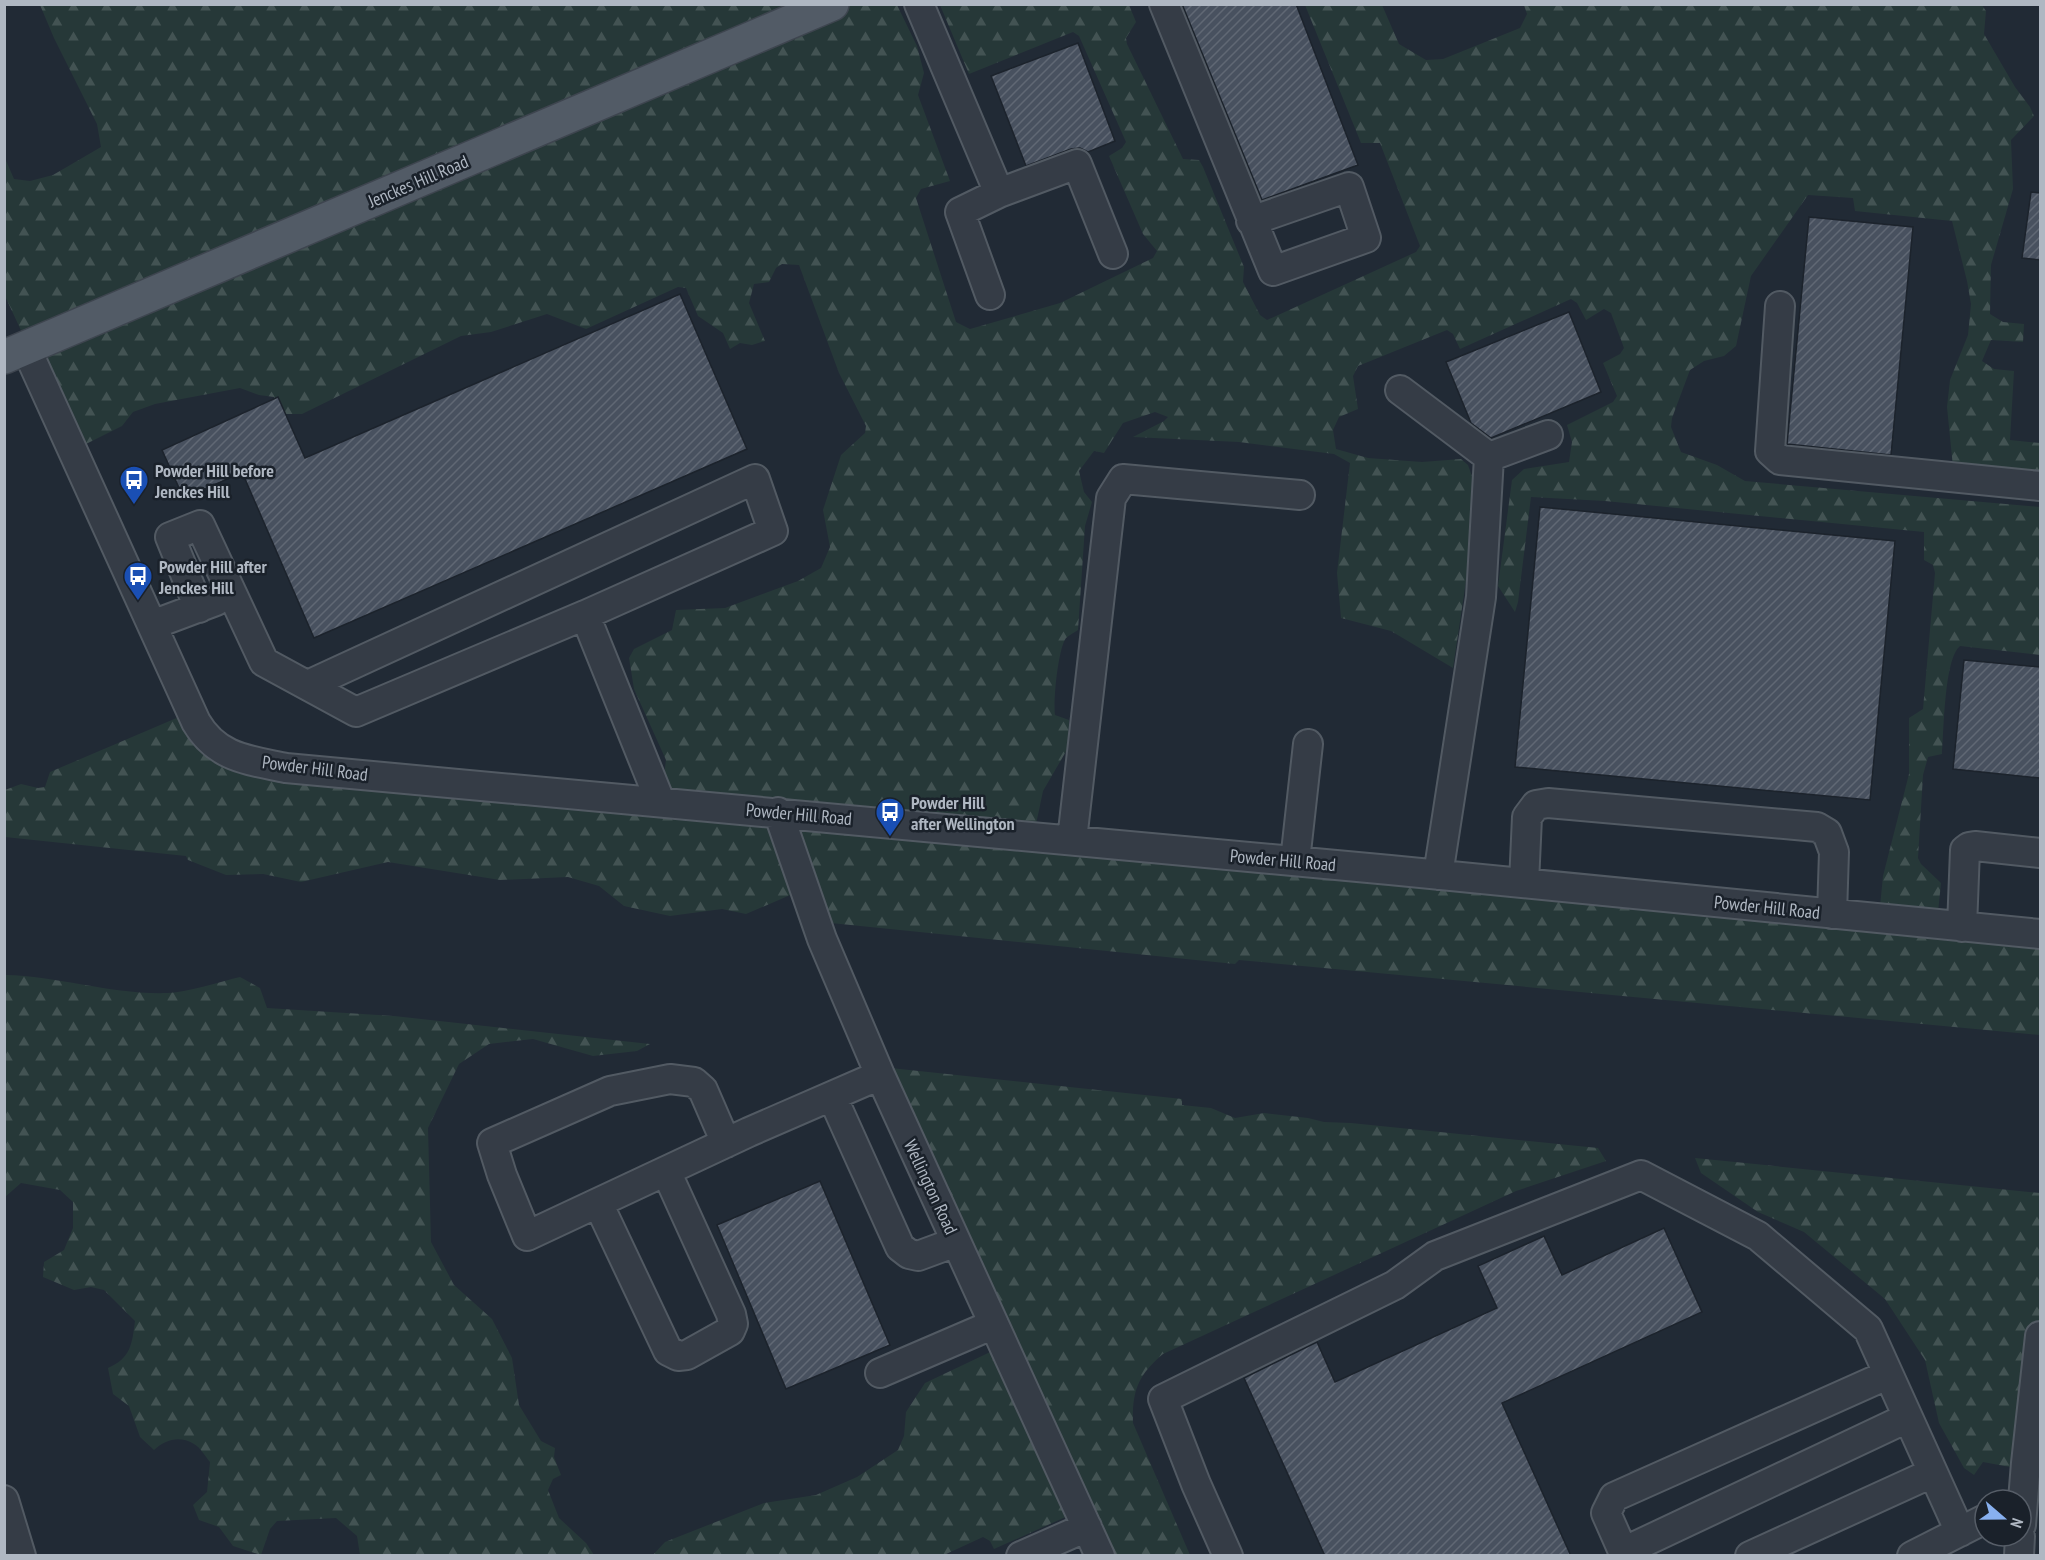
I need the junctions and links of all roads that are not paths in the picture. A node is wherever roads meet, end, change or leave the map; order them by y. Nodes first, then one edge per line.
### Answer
1 (832, 4) edge
2 (919, 4) edge
3 (1164, 4) edge
4 (999, 193) junction
5 (1251, 221) dead end
6 (1113, 254) dead end
7 (990, 295) dead end
8 (1780, 306) dead end
9 (15, 353) edge
10 (1400, 390) dead end
11 (1548, 435) dead end
12 (1489, 457) junction
13 (2040, 486) edge
14 (1300, 495) dead end
15 (232, 596) junction
16 (199, 608) junction
17 (585, 615) junction
18 (152, 625) junction
19 (308, 685) junction
20 (1308, 744) dead end
21 (660, 801) junction
22 (778, 812) junction
23 (1072, 840) junction
24 (2040, 853) edge
25 (1295, 861) junction
26 (1438, 875) junction
27 (1524, 883) junction
28 (1832, 914) junction
29 (1962, 927) junction
30 (2040, 934) edge
31 (880, 1075) junction
32 (832, 1096) junction
33 (726, 1143) junction
34 (666, 1171) junction
35 (598, 1203) junction
36 (956, 1242) junction
37 (994, 1324) junction
38 (2040, 1336) edge
39 (880, 1373) dead end
40 (1887, 1375) junction
41 (1907, 1418) junction
42 (2036, 1424) edge
43 (1932, 1473) junction
44 (2025, 1488) edge
45 (4, 1500) edge
46 (1973, 1525) edge
47 (1087, 1527) junction
48 (1960, 1532) junction
49 (1624, 1554) edge
50 (21, 1556) edge
51 (1021, 1556) edge
52 (1100, 1556) edge
53 (1228, 1556) edge
54 (1750, 1556) edge
55 (1912, 1556) edge

1 - 9 main road, Jenckes Hill Road
2 - 4 street
3 - 5 street
4 - 6 street
4 - 7 street
8 - 13 street
9 - 18 street, Powder Hill Road
10 - 12 street
11 - 12 street
12 - 26 street
14 - 23 street
15 - 16 street
15 - 16 street
15 - 19 street
16 - 18 street
17 - 19 street
17 - 19 street
17 - 21 street
18 - 21 street, Powder Hill Road
20 - 25 street
21 - 22 street, Powder Hill Road
22 - 23 street, Powder Hill Road
22 - 31 street, Wellington Road
23 - 25 street, Powder Hill Road
24 - 29 street
25 - 26 street, Powder Hill Road
26 - 27 street, Powder Hill Road
27 - 28 street, Powder Hill Road
27 - 28 street
28 - 29 street, Powder Hill Road
29 - 30 street, Powder Hill Road
31 - 32 street
31 - 36 street, Wellington Road
32 - 33 street
32 - 36 street
33 - 34 street
33 - 35 street
34 - 35 street
34 - 35 street
36 - 37 street, Wellington Road
37 - 39 street
37 - 47 street, Wellington Road
38 - 42 street
40 - 41 street
40 - 49 street
40 - 53 street
41 - 43 street
41 - 49 street
42 - 44 street
43 - 48 street
43 - 54 street
45 - 50 street
46 - 48 street
47 - 51 street
47 - 52 street, Wellington Road
48 - 55 street

